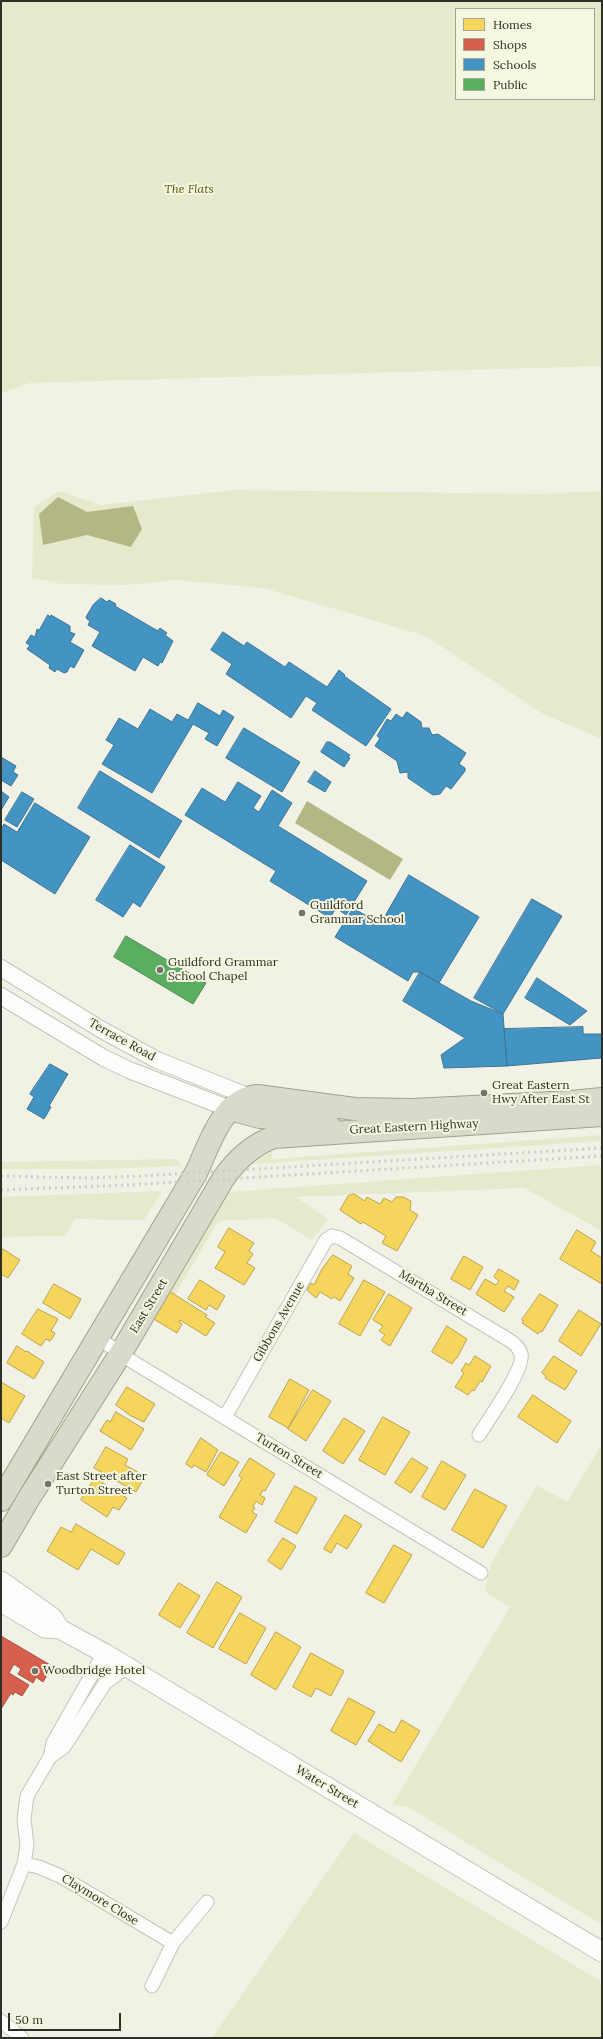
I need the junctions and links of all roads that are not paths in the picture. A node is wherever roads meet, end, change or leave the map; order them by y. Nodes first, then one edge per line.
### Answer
1 (1, 968) edge
2 (1, 996) edge
3 (250, 1097) junction
4 (602, 1099) edge
5 (230, 1109) junction
6 (602, 1115) edge
7 (340, 1131) junction
8 (340, 1238) joint
9 (97, 1337) junction
10 (121, 1353) junction
11 (225, 1417) junction
12 (479, 1435) dead end
13 (1, 1500) edge
14 (1, 1546) edge
15 (481, 1573) dead end
16 (1, 1581) edge
17 (1, 1602) edge
18 (60, 1629) junction
19 (104, 1653) junction
20 (127, 1667) junction
21 (50, 1757) junction
22 (24, 1864) junction
23 (207, 1902) dead end
24 (1, 1922) edge
25 (173, 1944) junction
26 (598, 1949) edge
27 (152, 1986) dead end
28 (1, 2021) edge
29 (22, 2038) edge

1 - 3 street, Terrace Road
2 - 5 street, Terrace Road
3 - 4 highway, Great Eastern Highway
3 - 5 highway
5 - 7 highway, Great Eastern Highway
5 - 9 highway
6 - 7 highway, Great Eastern Highway
7 - 10 highway, East Street
8 - 11 street, Gibbons Avenue
8 - 12 street, Martha Street
9 - 10 street, Turton Street
9 - 13 highway
10 - 11 street, Turton Street
10 - 14 highway, East Street
11 - 15 street, Turton Street
16 - 18 main road, Water Street
17 - 18 main road, Water Street
18 - 19 main road, Water Street
19 - 20 main road, Water Street
19 - 21 street
20 - 21 street
20 - 26 main road, Water Street
21 - 22 street
22 - 24 street
22 - 25 street, Claymore Close
23 - 25 street
25 - 27 street
28 - 29 street

